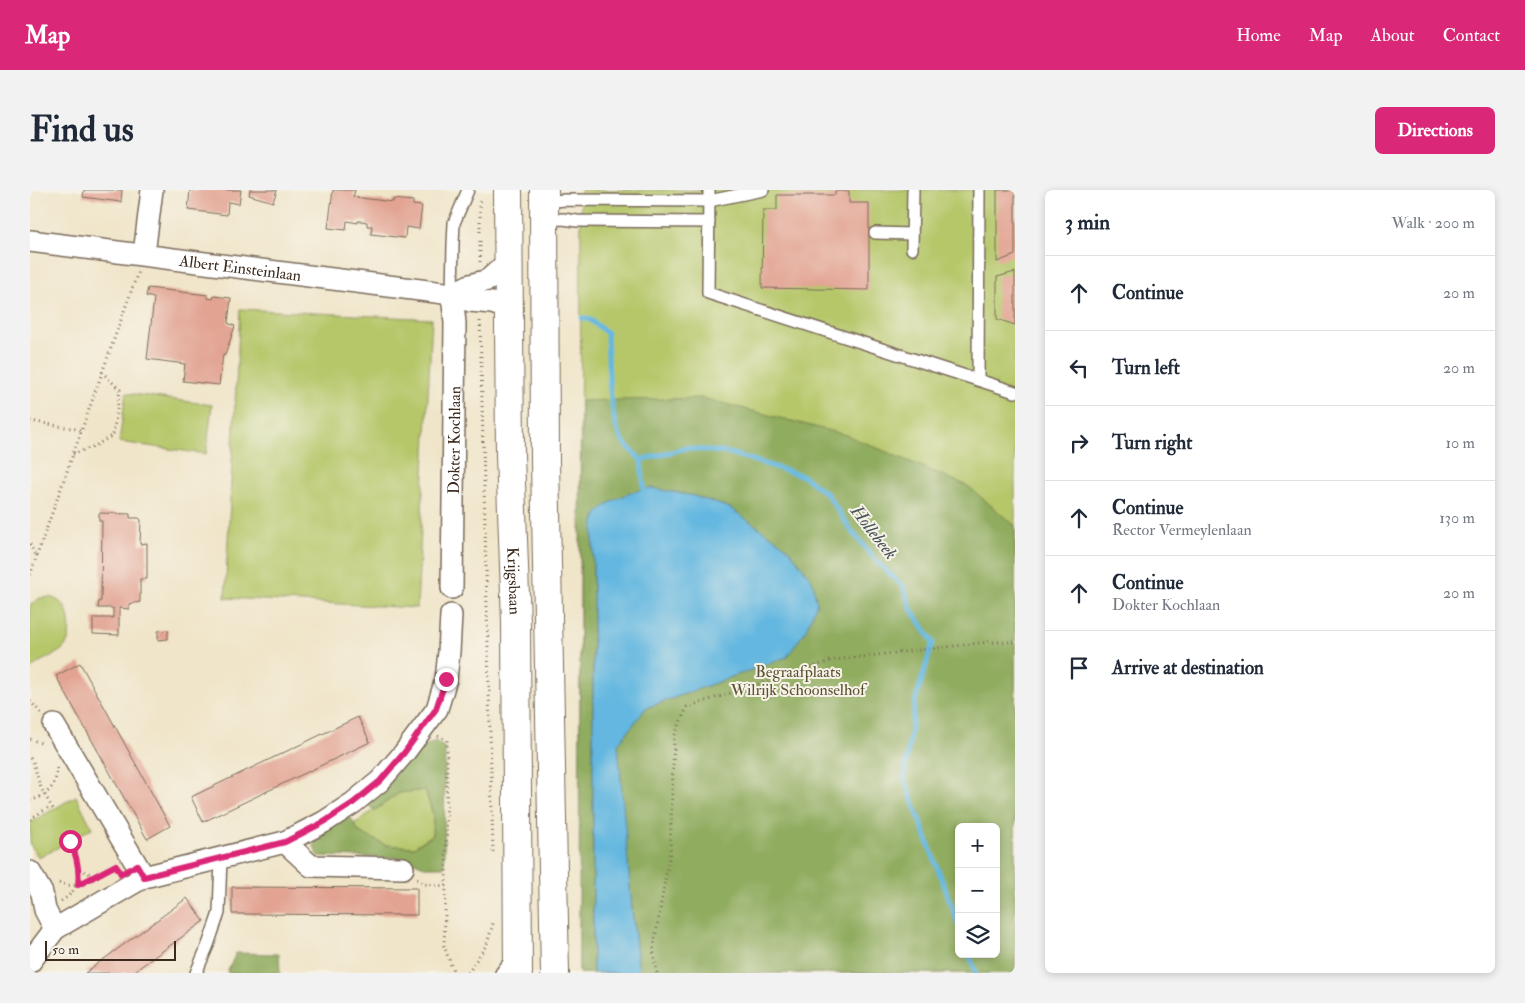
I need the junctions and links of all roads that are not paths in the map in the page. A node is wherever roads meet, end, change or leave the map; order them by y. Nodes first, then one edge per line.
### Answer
1 (152, 190) edge
2 (468, 190) edge
3 (508, 190) edge
4 (763, 190) edge
5 (913, 190) edge
6 (979, 190) edge
7 (709, 195) edge
8 (544, 204) edge
9 (708, 222) junction
10 (875, 233) dead end
11 (912, 234) junction
12 (30, 240) edge
13 (912, 249) dead end
14 (144, 254) junction
15 (507, 263) junction
16 (480, 293) junction
17 (452, 294) junction
18 (508, 308) junction
19 (978, 380) junction
20 (1015, 392) edge
21 (452, 588) dead end
22 (451, 614) dead end
23 (54, 725) dead end
24 (285, 842) junction
25 (221, 858) junction
26 (403, 868) road end
27 (140, 871) junction
28 (30, 872) edge
29 (56, 929) junction
30 (30, 962) edge
31 (519, 962) edge
32 (196, 973) edge
33 (501, 973) edge
34 (555, 973) edge

1 - 14 street
2 - 17 lane
3 - 15 main road, Krijgsbaan
4 - 7 lane
5 - 11 lane
6 - 19 lane
7 - 8 lane
7 - 9 lane
8 - 9 lane
8 - 34 main road, Krijgsbaan
9 - 19 lane
10 - 11 lane
11 - 13 lane
12 - 14 street, Albert Einsteinlaan
14 - 17 street, Albert Einsteinlaan
15 - 16 street
15 - 18 main road, Krijgsbaan
16 - 17 street, Albert Einsteinlaan
16 - 18 street, Albert Einsteinlaan
17 - 21 street, Dokter Kochlaan
18 - 31 main road, Krijgsbaan
19 - 20 lane
22 - 24 street
23 - 27 street
24 - 25 street
24 - 26 street
25 - 27 street
25 - 32 lane
27 - 29 street
28 - 29 street
29 - 30 street
31 - 33 lane

